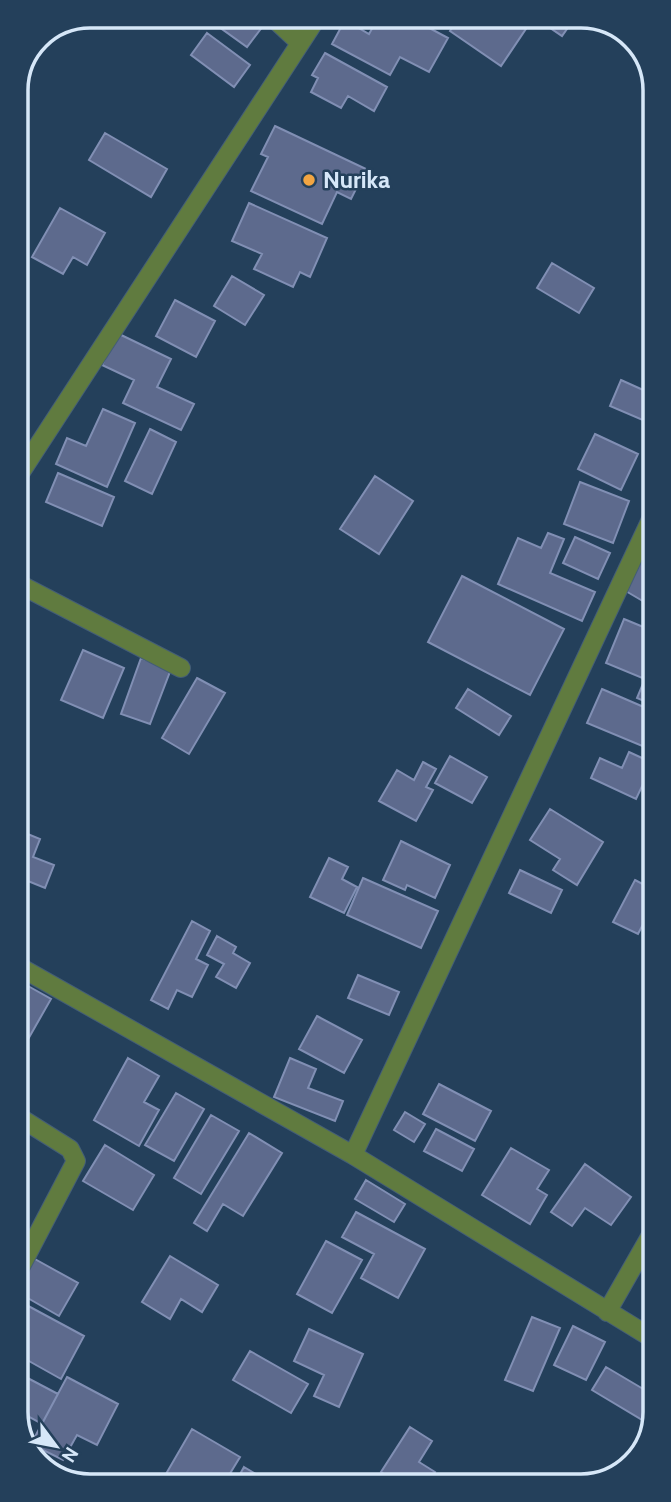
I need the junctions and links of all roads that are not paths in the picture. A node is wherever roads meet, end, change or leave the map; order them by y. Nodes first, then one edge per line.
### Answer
1 (284, 28) edge
2 (310, 28) edge
3 (300, 43) junction
4 (28, 461) edge
5 (643, 536) edge
6 (28, 589) edge
7 (181, 668) dead end
8 (28, 972) edge
9 (28, 1122) edge
10 (353, 1155) junction
11 (643, 1249) edge
12 (28, 1253) edge
13 (607, 1312) junction
14 (643, 1333) edge

1 - 3 street
2 - 3 street
3 - 4 street
5 - 10 street
6 - 7 street
8 - 10 street
9 - 12 street
10 - 13 street
11 - 13 street
13 - 14 street

